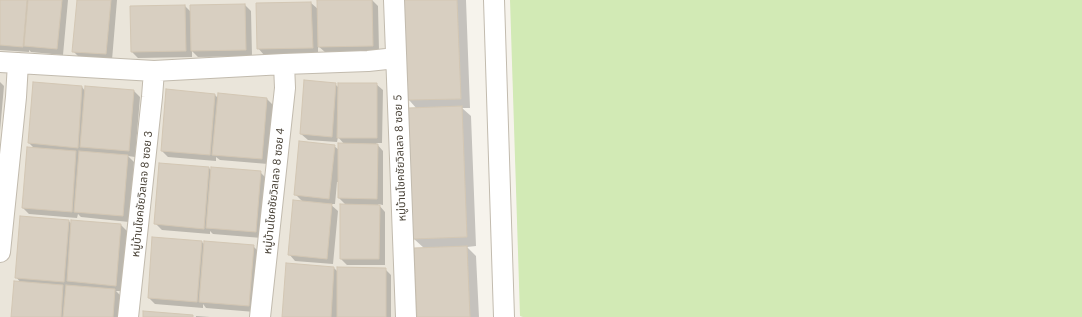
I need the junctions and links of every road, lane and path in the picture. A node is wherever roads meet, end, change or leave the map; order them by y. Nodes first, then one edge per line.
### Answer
1 (394, 0) edge
2 (494, 0) edge
3 (396, 58) junction
4 (9, 63) edge
5 (284, 64) junction
6 (154, 71) junction
7 (0, 252) edge
8 (128, 317) edge
9 (260, 317) edge
10 (406, 317) edge
11 (504, 317) edge

1 - 3 street, หมู่บ้านโชคชัยวิลเลจ 8 ซอย 5
2 - 11 street
3 - 5 street
3 - 10 street, หมู่บ้านโชคชัยวิลเลจ 8 ซอย 5
4 - 6 street
4 - 7 street
5 - 6 street
5 - 9 street, หมู่บ้านโชคชัยวิลเลจ 8 ซอย 4
6 - 8 street, หมู่บ้านโชคชัยวิลเลจ 8 ซอย 3

